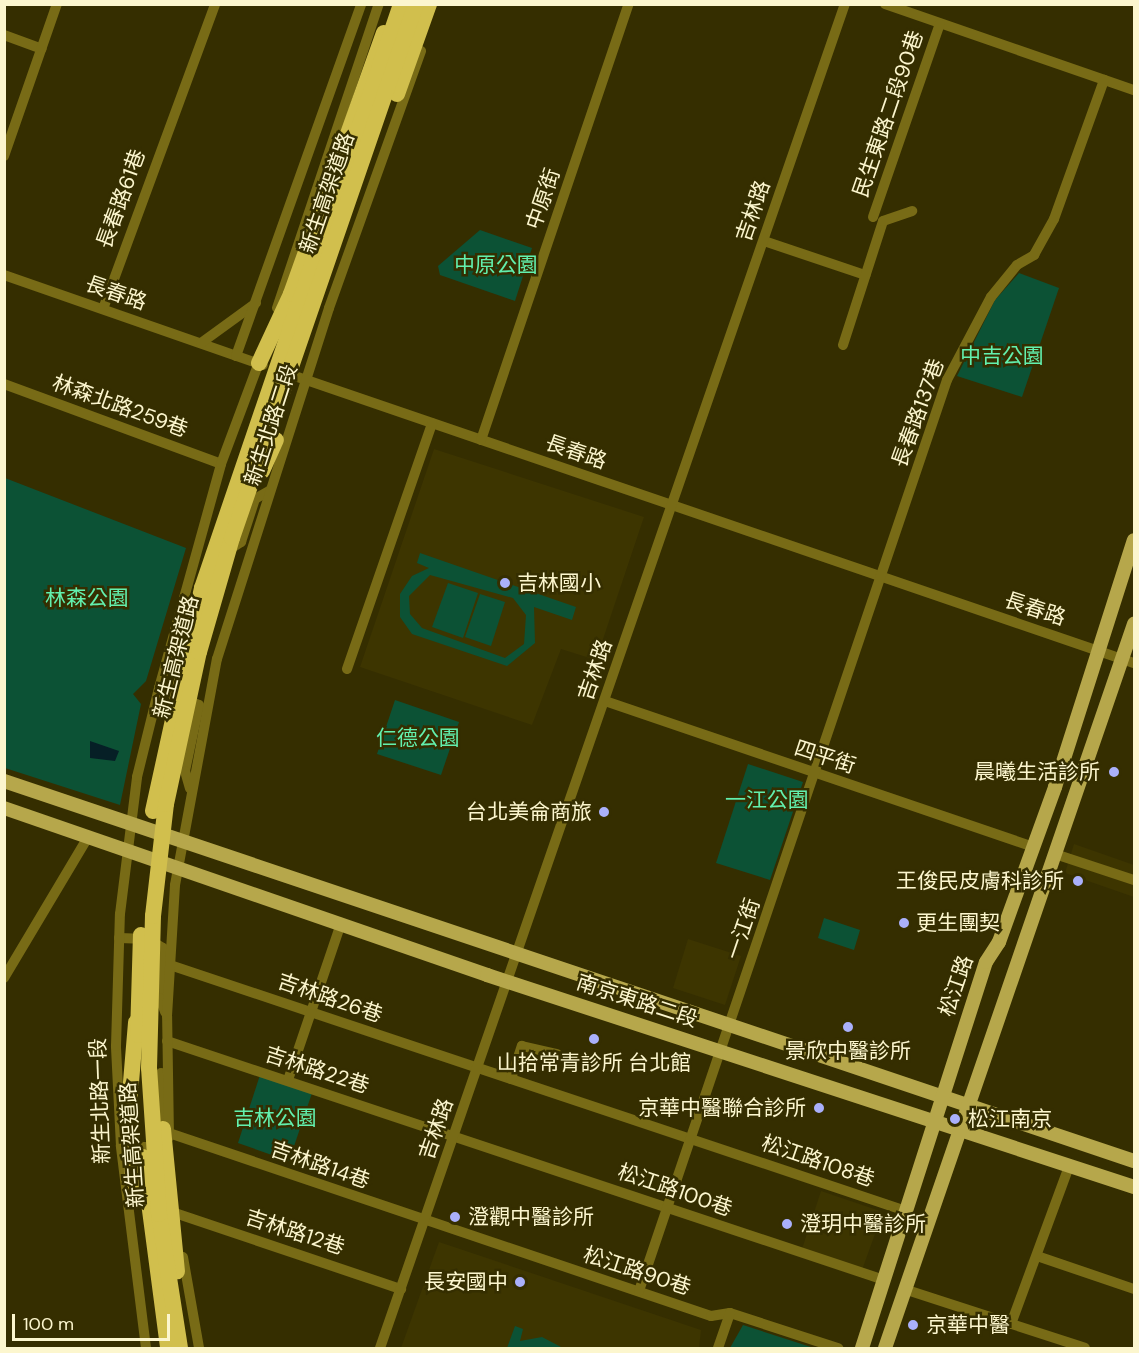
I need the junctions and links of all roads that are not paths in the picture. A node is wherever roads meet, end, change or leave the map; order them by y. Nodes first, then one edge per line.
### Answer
1 (57, 4) edge
2 (215, 4) edge
3 (362, 4) edge
4 (379, 4) edge
5 (396, 4) edge
6 (401, 4) edge
7 (416, 4) edge
8 (429, 4) edge
9 (437, 4) edge
10 (629, 4) edge
11 (845, 4) edge
12 (885, 4) edge
13 (940, 24) junction
14 (4, 35) edge
15 (42, 49) junction
16 (1104, 80) junction
17 (1134, 90) edge
18 (4, 156) edge
19 (912, 212) dead end
20 (873, 217) dead end
21 (764, 241) junction
22 (4, 275) edge
23 (865, 275) junction
24 (260, 298) junction
25 (103, 309) junction
26 (201, 343) junction
27 (843, 345) dead end
28 (236, 356) junction
29 (259, 363) junction
30 (307, 380) junction
31 (4, 384) edge
32 (432, 423) junction
33 (481, 440) junction
34 (221, 465) junction
35 (269, 491) junction
36 (672, 506) junction
37 (1134, 540) edge
38 (198, 544) junction
39 (228, 545) junction
40 (883, 579) junction
41 (1134, 624) edge
42 (1101, 652) junction
43 (1128, 661) edge
44 (347, 669) dead end
45 (159, 688) junction
46 (605, 702) junction
47 (816, 774) junction
48 (4, 781) edge
49 (190, 791) junction
50 (4, 808) edge
51 (132, 825) junction
52 (161, 834) junction
53 (88, 837) junction
54 (181, 841) junction
55 (1033, 846) junction
56 (129, 850) junction
57 (1055, 854) junction
58 (177, 867) junction
59 (1134, 880) edge
60 (341, 923) junction
61 (119, 938) junction
62 (517, 955) junction
63 (170, 964) junction
64 (4, 978) edge
65 (508, 980) junction
66 (143, 1000) junction
67 (311, 1012) junction
68 (167, 1016) junction
69 (730, 1026) junction
70 (167, 1041) junction
71 (722, 1051) junction
72 (557, 1054) dead end
73 (168, 1065) junction
74 (478, 1068) junction
75 (511, 1079) junction
76 (288, 1080) junction
77 (945, 1097) junction
78 (966, 1104) junction
79 (936, 1125) junction
80 (957, 1132) junction
81 (169, 1133) junction
82 (454, 1136) junction
83 (692, 1140) junction
84 (151, 1144) junction
85 (121, 1146) junction
86 (1134, 1161) edge
87 (1068, 1169) junction
88 (1134, 1187) edge
89 (668, 1208) junction
90 (906, 1211) junction
91 (177, 1216) junction
92 (425, 1221) junction
93 (1037, 1256) junction
94 (884, 1280) junction
95 (401, 1289) junction
96 (1134, 1289) edge
97 (907, 1290) junction
98 (639, 1291) junction
99 (730, 1313) junction
100 (1011, 1324) junction
101 (146, 1348) edge
102 (156, 1348) edge
103 (168, 1348) edge
104 (180, 1348) edge
105 (190, 1348) edge
106 (199, 1348) edge
107 (380, 1348) edge
108 (718, 1348) edge
109 (838, 1348) edge
110 (862, 1348) edge
111 (886, 1348) edge
112 (1086, 1348) edge

1 - 15 street
2 - 25 street, 長春路61巷
3 - 24 street
4 - 29 street, 新生北路二段
5 - 29 highway
6 - 66 highway, 新生高架道路, bridge
7 - 39 highway, 新生高架道路, bridge
8 - 39 highway, bridge
9 - 30 street, 新生北路二段
10 - 33 street, 中原街
11 - 21 street, 吉林路
12 - 13 street
13 - 16 street
13 - 20 street, 民生東路二段90巷
14 - 15 street
15 - 18 street
16 - 17 street
16 - 40 street, 長春路137巷
19 - 23 street
21 - 23 street
21 - 36 street, 吉林路
22 - 25 street, 長春路
23 - 27 street
24 - 26 street
24 - 28 street
25 - 26 street, 長春路
26 - 28 street, 長春路
28 - 29 street, 長春路
29 - 30 street, 長春路
29 - 34 street, 新生北路二段
30 - 32 street, 長春路
30 - 35 street, 新生北路二段
31 - 34 street, 林森北路259巷
32 - 33 street, 長春路
32 - 44 street
33 - 36 street, 長春路
34 - 38 street, 新生北路二段
35 - 39 street
35 - 49 street, 新生北路二段
36 - 40 street, 長春路
36 - 46 street, 吉林路
37 - 42 main road, 松江路
38 - 39 street
38 - 45 street, 新生北路二段
39 - 52 highway, 新生高架道路, bridge
40 - 42 street, 長春路
40 - 47 street, 一江街
41 - 43 main road
42 - 43 street, 長春路
42 - 55 main road, 松江路
43 - 57 main road
45 - 49 street
45 - 51 street, 新生北路二段
46 - 47 street, 四平街
46 - 62 street, 吉林路
47 - 55 street, 四平街
47 - 69 street, 一江街
48 - 51 main road, 南京東路二段
49 - 54 street, 新生北路二段
50 - 53 main road, 南京東路二段
51 - 52 main road, 南京東路二段
51 - 56 street, 新生北路二段
52 - 54 main road, 南京東路二段
52 - 66 highway, 新生高架道路, bridge
53 - 56 main road, 南京東路二段
53 - 64 street
54 - 58 street, 新生北路二段
54 - 62 main road, 南京東路二段
55 - 77 main road, 松江路
56 - 58 main road, 南京東路二段
56 - 61 street, 新生北路一段
57 - 59 street
57 - 78 main road
58 - 60 main road, 南京東路二段
58 - 63 street
60 - 65 main road, 南京東路二段
60 - 67 street
61 - 68 street
61 - 85 street, 新生北路一段
62 - 65 street, 吉林路
62 - 69 main road, 南京東路二段
63 - 67 street, 吉林路26巷
63 - 68 street
65 - 71 main road, 南京東路二段
65 - 74 street, 吉林路
66 - 102 highway, bridge
66 - 103 highway, 新生高架道路, bridge
66 - 104 highway, 新生高架道路, bridge
66 - 105 highway, bridge
67 - 74 street, 吉林路26巷
67 - 76 street
68 - 70 street
69 - 71 street, 一江街
69 - 77 main road, 南京東路二段
70 - 73 street
70 - 76 street, 吉林路22巷
71 - 79 main road, 南京東路二段
71 - 83 street, 一江街
72 - 75 street
73 - 81 street
73 - 84 street
74 - 75 street, 松江路108巷
74 - 82 street, 吉林路
75 - 83 street, 松江路108巷
76 - 82 street, 吉林路22巷
77 - 78 main road, 南京東路二段
77 - 79 main road, 松江路
78 - 80 main road
78 - 86 main road, 南京東路二段
79 - 80 main road, 南京東路二段
79 - 90 main road, 松江路
80 - 87 main road, 南京東路二段
80 - 97 main road
81 - 91 street
81 - 92 street, 吉林路14巷
82 - 89 street, 松江路100巷
82 - 92 street, 吉林路
83 - 89 street, 一江街
83 - 90 street, 松江路108巷
84 - 85 street
84 - 91 street
85 - 101 street, 新生北路一段
87 - 88 main road, 南京東路二段
87 - 93 street
89 - 94 street, 松江路100巷
89 - 98 street, 一江街
90 - 94 main road, 松江路
91 - 95 street, 吉林路12巷
91 - 106 street
92 - 95 street, 吉林路
92 - 98 street, 松江路90巷
93 - 96 street
93 - 100 street
94 - 110 main road, 松江路
95 - 107 street, 吉林路
97 - 100 street
97 - 111 main road
98 - 99 street, 松江路90巷
99 - 108 street
99 - 109 street, 松江路90巷
100 - 112 street

